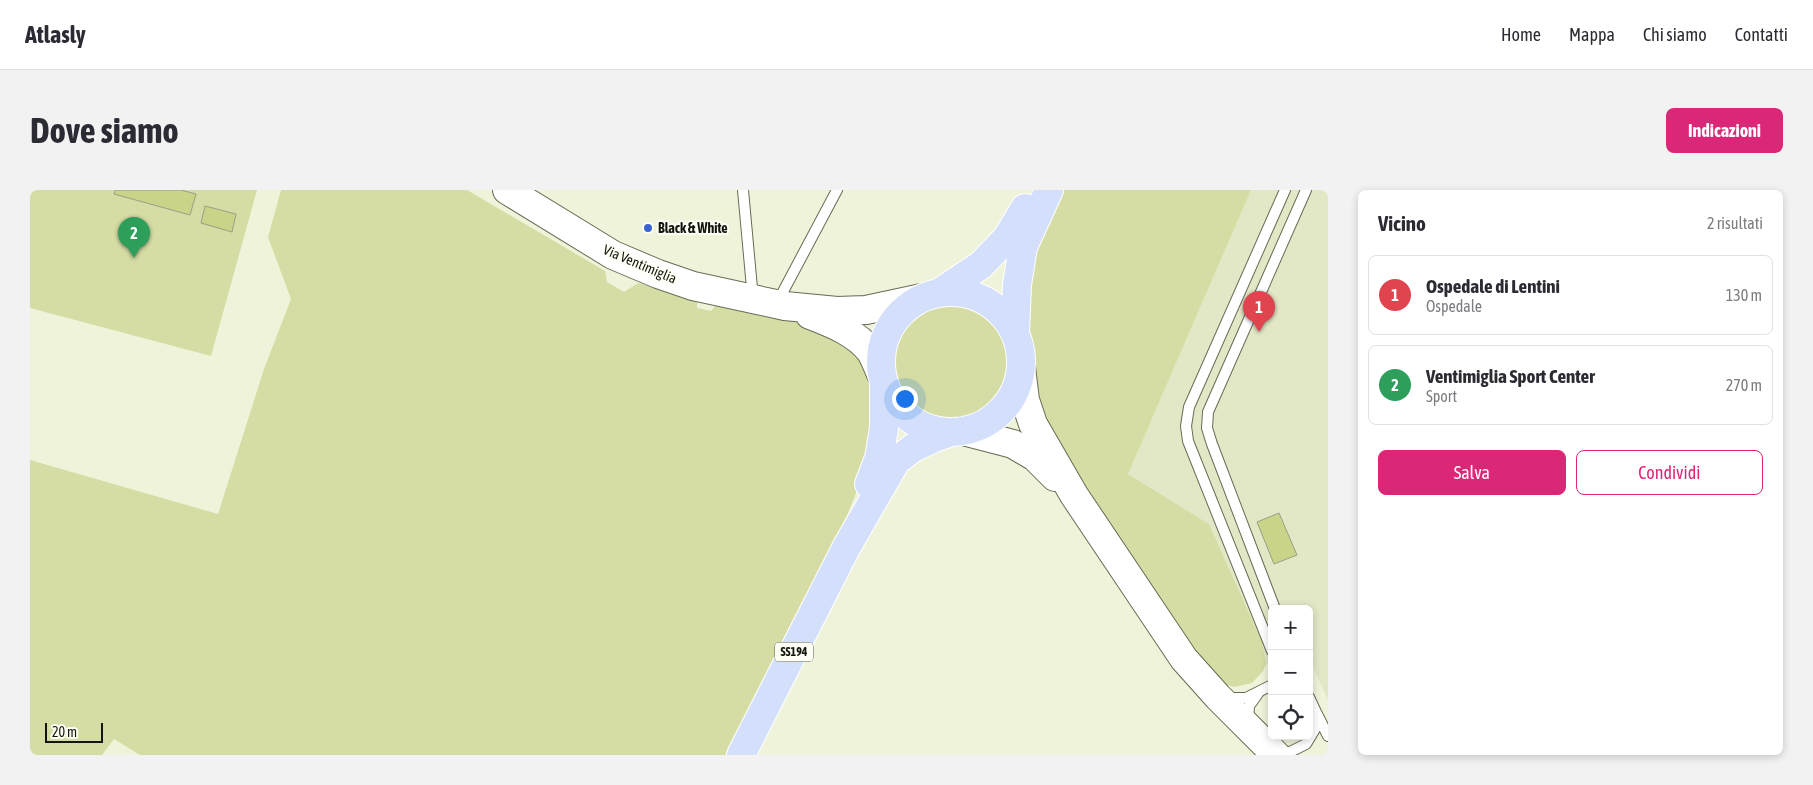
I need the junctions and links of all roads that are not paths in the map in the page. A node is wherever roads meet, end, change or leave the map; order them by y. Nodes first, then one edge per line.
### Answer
1 (507, 190) edge
2 (743, 190) edge
3 (837, 190) edge
4 (1036, 190) edge
5 (1049, 190) edge
6 (1285, 190) edge
7 (1306, 190) edge
8 (930, 295) junction
9 (771, 303) junction
10 (1015, 333) junction
11 (1021, 368) junction
12 (883, 380) junction
13 (957, 432) junction
14 (1074, 495) junction
15 (846, 548) junction
16 (1273, 605) edge
17 (1272, 650) edge
18 (1268, 686) edge
19 (1259, 691) junction
20 (1218, 697) junction
21 (1313, 706) edge
22 (1316, 712) junction
23 (1248, 725) junction
24 (1328, 736) edge
25 (1275, 754) edge
26 (741, 755) edge

1 - 9 street, Via Ventimiglia
2 - 9 lane
3 - 9 lane
4 - 8 main road
5 - 10 main road
6 - 17 lane
7 - 16 lane
8 - 9 street
8 - 10 main road
8 - 12 main road
9 - 12 street
10 - 11 main road
11 - 13 main road
11 - 14 street
12 - 13 main road
12 - 15 main road
13 - 14 street
13 - 15 main road
14 - 20 street
15 - 26 main road, SS194
18 - 19 lane
19 - 20 lane
19 - 23 lane
20 - 23 street
21 - 22 lane
22 - 24 lane
22 - 25 lane
23 - 25 street

